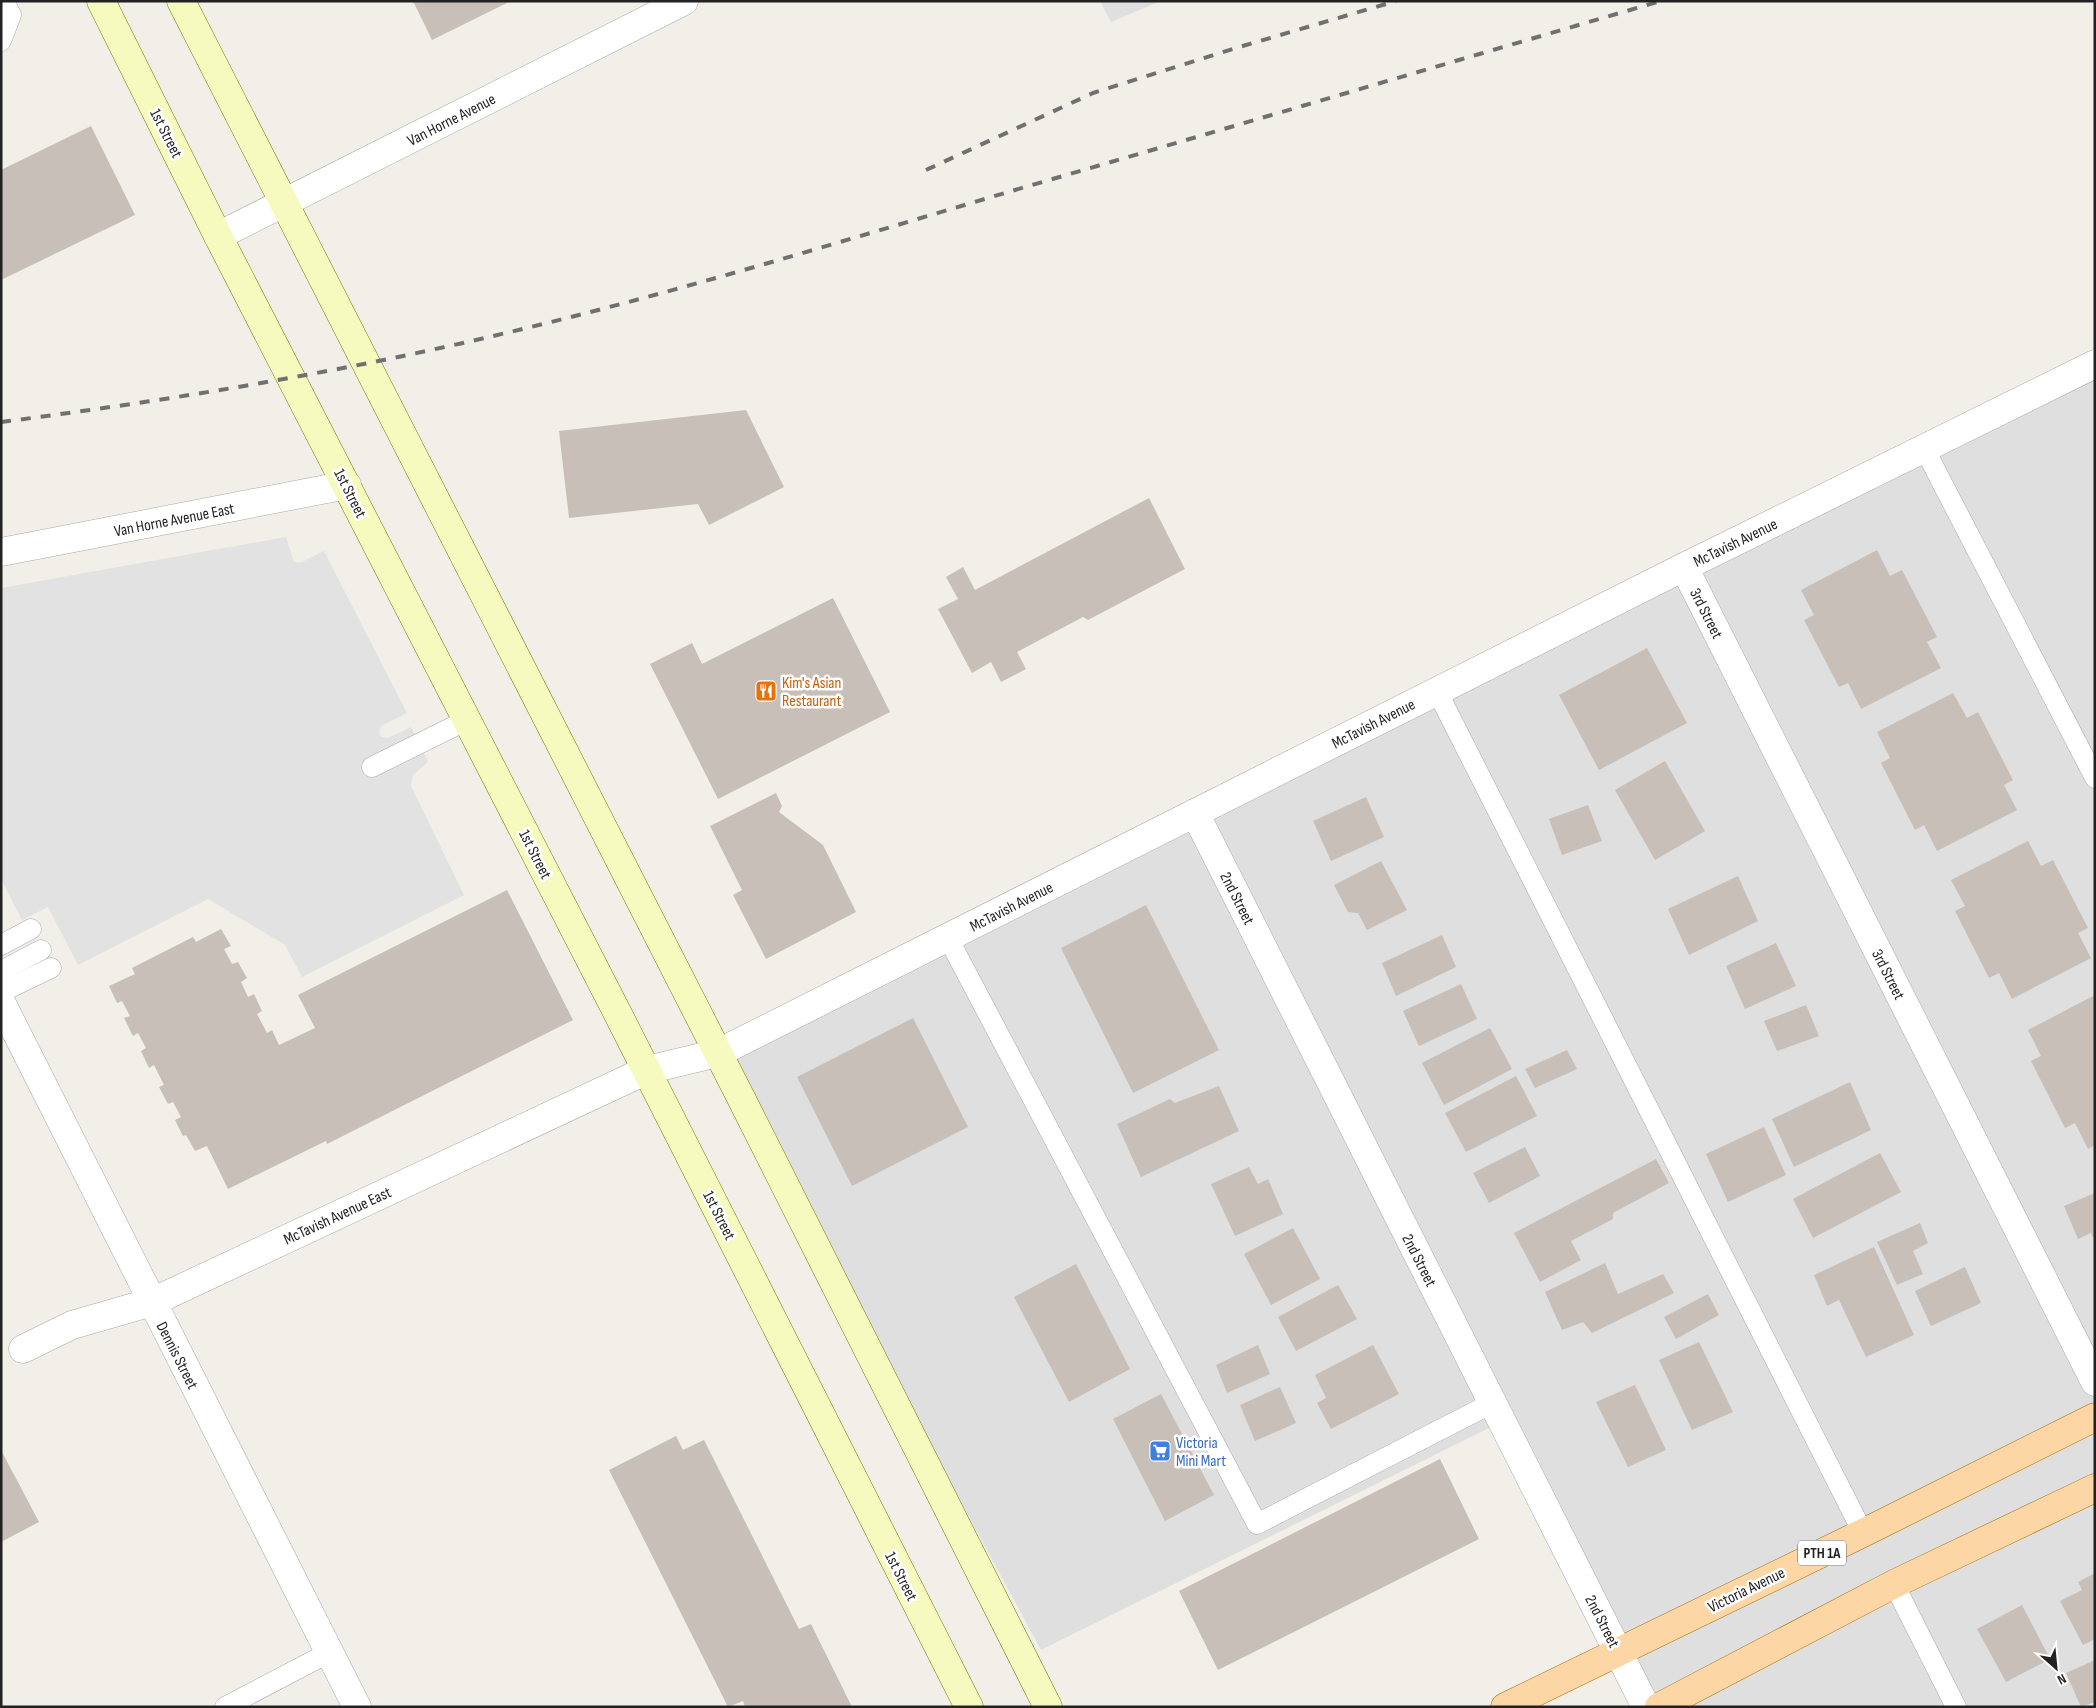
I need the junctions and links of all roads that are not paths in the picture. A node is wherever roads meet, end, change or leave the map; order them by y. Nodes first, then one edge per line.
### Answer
1 (4, 1) edge
2 (101, 1) edge
3 (181, 1) edge
4 (684, 1) edge
5 (1, 41) edge
6 (282, 204) junction
7 (218, 236) junction
8 (2095, 364) edge
9 (1924, 448) junction
10 (347, 485) junction
11 (1, 552) edge
12 (1684, 567) junction
13 (1437, 691) junction
14 (467, 720) junction
15 (372, 767) dead end
16 (2095, 778) edge
17 (1195, 813) junction
18 (31, 929) dead end
19 (948, 938) junction
20 (1, 945) edge
21 (41, 950) dead end
22 (51, 968) dead end
23 (1, 971) edge
24 (1, 992) edge
25 (1, 1002) edge
26 (718, 1053) junction
27 (647, 1070) junction
28 (152, 1302) junction
29 (24, 1349) dead end
30 (2095, 1382) edge
31 (1492, 1403) junction
32 (2095, 1417) edge
33 (2095, 1488) edge
34 (1863, 1533) junction
35 (1894, 1584) junction
36 (1618, 1651) junction
37 (330, 1652) junction
38 (225, 1707) edge
39 (357, 1707) edge
40 (969, 1707) edge
41 (1048, 1707) edge
42 (1505, 1707) edge
43 (1646, 1707) edge
44 (1659, 1707) edge
45 (1956, 1707) edge

1 - 5 lane
2 - 7 main road, 1st Street
3 - 6 main road
4 - 6 street, Van Horne Avenue
6 - 7 street, Van Horne Avenue
6 - 26 main road
7 - 10 main road, 1st Street
8 - 9 street, McTavish Avenue
9 - 12 street, McTavish Avenue
9 - 16 lane
10 - 11 street, Van Horne Avenue East
10 - 14 main road, 1st Street
12 - 13 street, McTavish Avenue
12 - 30 street, 3rd Street
13 - 17 street, McTavish Avenue
13 - 34 lane
14 - 15 lane
14 - 27 main road, 1st Street
17 - 19 street, McTavish Avenue
17 - 31 street, 2nd Street
18 - 20 lane
19 - 26 street, McTavish Avenue
19 - 31 lane
21 - 23 lane
22 - 24 lane
25 - 28 street, Dennis Street
26 - 27 street, McTavish Avenue
26 - 41 main road
27 - 28 street, McTavish Avenue East
27 - 40 main road, 1st Street
28 - 29 street, McTavish Avenue East
28 - 37 street, Dennis Street
31 - 36 street, 2nd Street
32 - 34 main road, Victoria Avenue / PTH 1A
33 - 35 main road
34 - 36 main road, Victoria Avenue / PTH 1A
35 - 44 main road
35 - 45 lane
36 - 42 main road, Victoria Avenue / PTH 1A
36 - 43 street, 2nd Street
37 - 38 lane
37 - 39 street, Dennis Street

